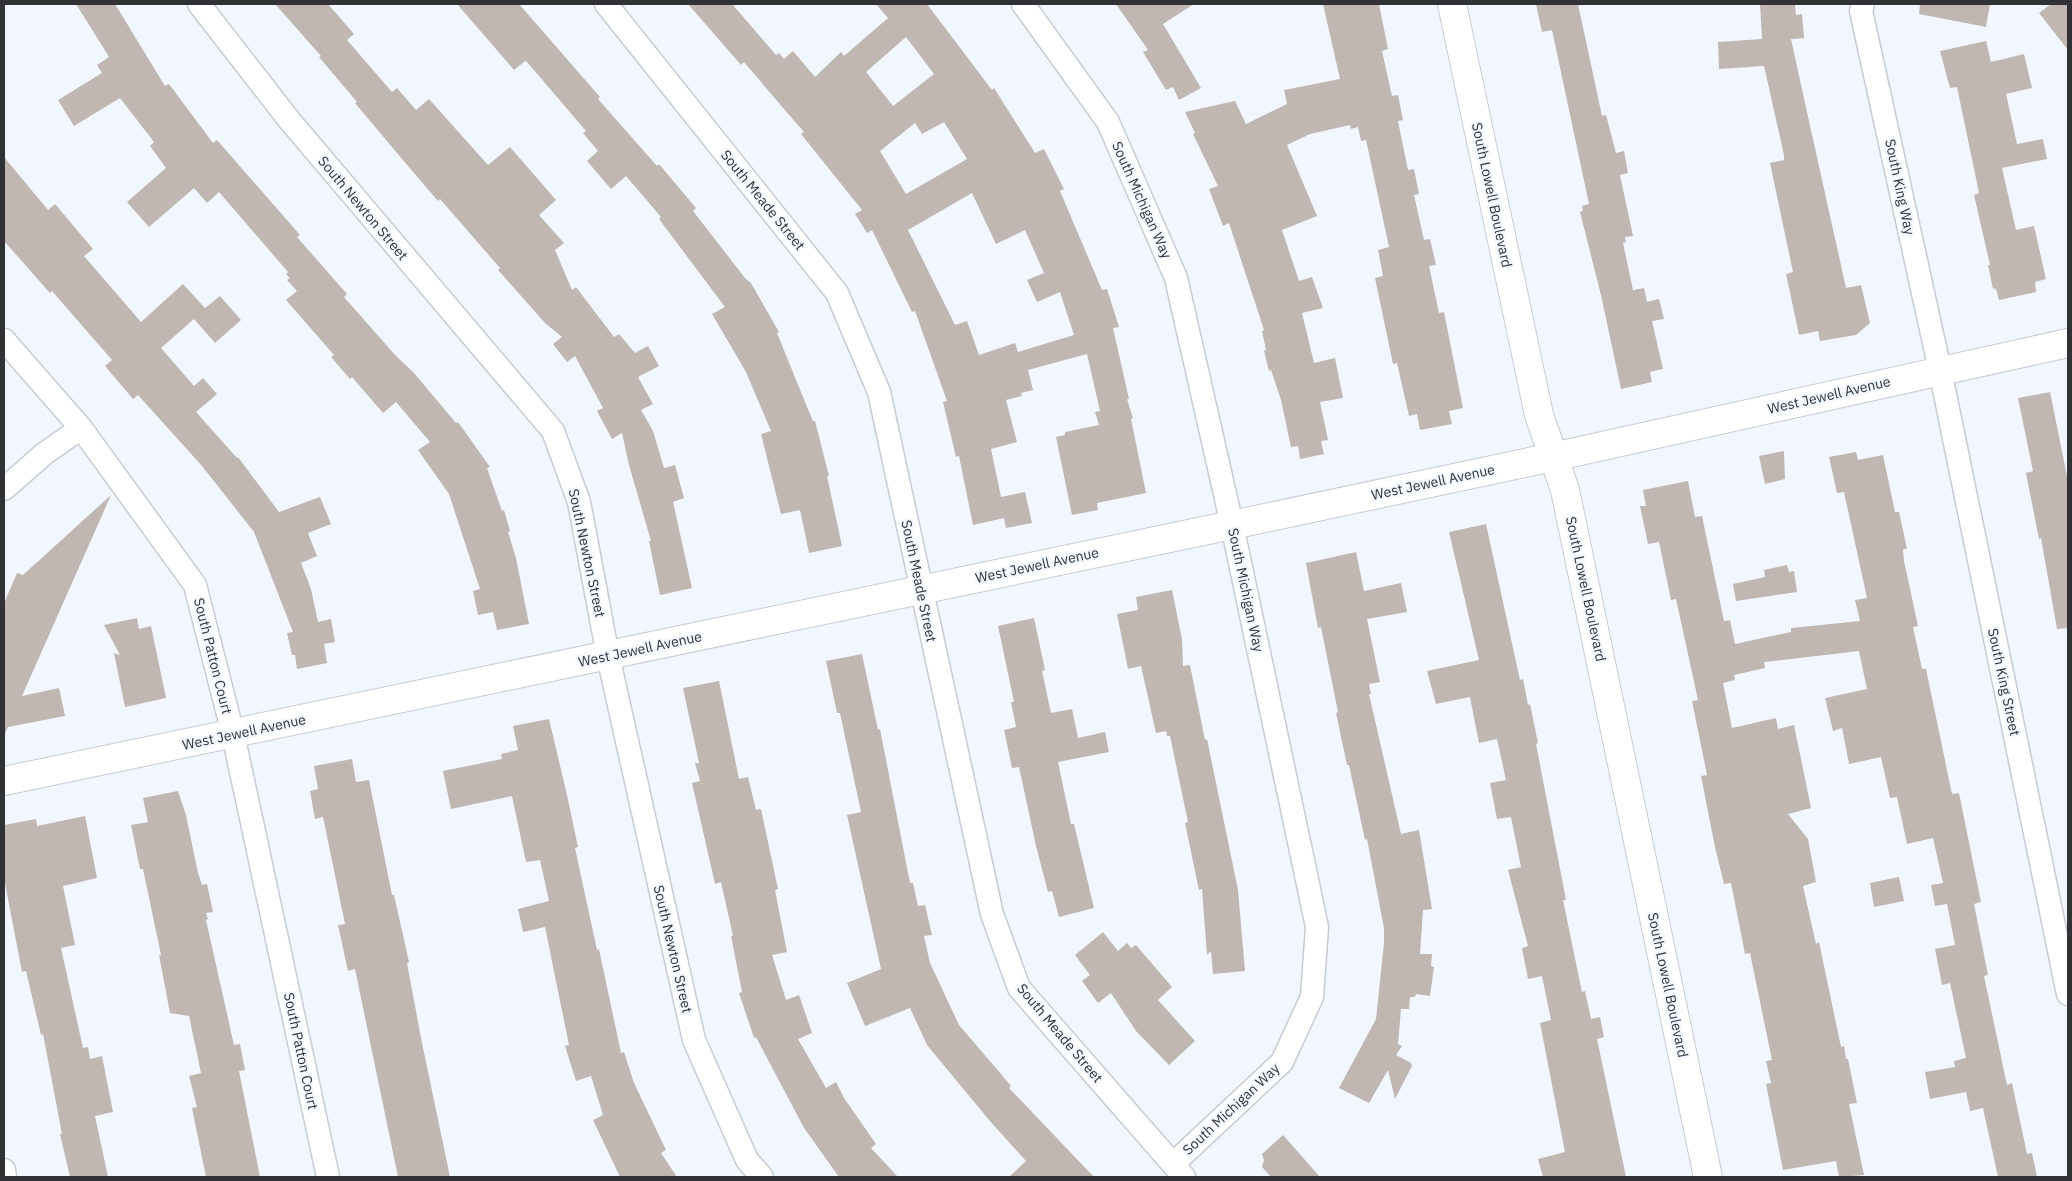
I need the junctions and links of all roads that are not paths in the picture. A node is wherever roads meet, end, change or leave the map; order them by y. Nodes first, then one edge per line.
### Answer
1 (199, 4) edge
2 (606, 4) edge
3 (1023, 4) edge
4 (1452, 4) edge
5 (1863, 4) edge
6 (4, 340) edge
7 (2068, 343) edge
8 (1940, 370) junction
9 (80, 428) junction
10 (1553, 457) junction
11 (4, 488) edge
12 (1232, 525) junction
13 (921, 589) junction
14 (608, 656) junction
15 (233, 734) junction
16 (4, 781) edge
17 (2068, 994) edge
18 (4, 1170) edge
19 (1178, 1170) edge
20 (5, 1177) edge
21 (328, 1177) edge
22 (762, 1177) edge
23 (1708, 1177) edge

1 - 14 street, South Newton Street
2 - 13 street, South Meade Street
3 - 12 street, South Michigan Way
4 - 10 main road, South Lowell Boulevard
5 - 8 street, South King Way
6 - 9 street, South Patton Court
7 - 8 main road, West Jewell Avenue
8 - 10 main road, West Jewell Avenue
8 - 17 street, South King Street
9 - 11 street
9 - 15 street, South Patton Court
10 - 12 main road, West Jewell Avenue
10 - 23 main road, South Lowell Boulevard
12 - 13 main road, West Jewell Avenue
12 - 19 street, South Michigan Way
13 - 14 main road, West Jewell Avenue
13 - 19 street, South Meade Street
14 - 15 main road, West Jewell Avenue
14 - 22 street, South Newton Street
15 - 16 main road, West Jewell Avenue
15 - 21 street, South Patton Court
18 - 20 street

